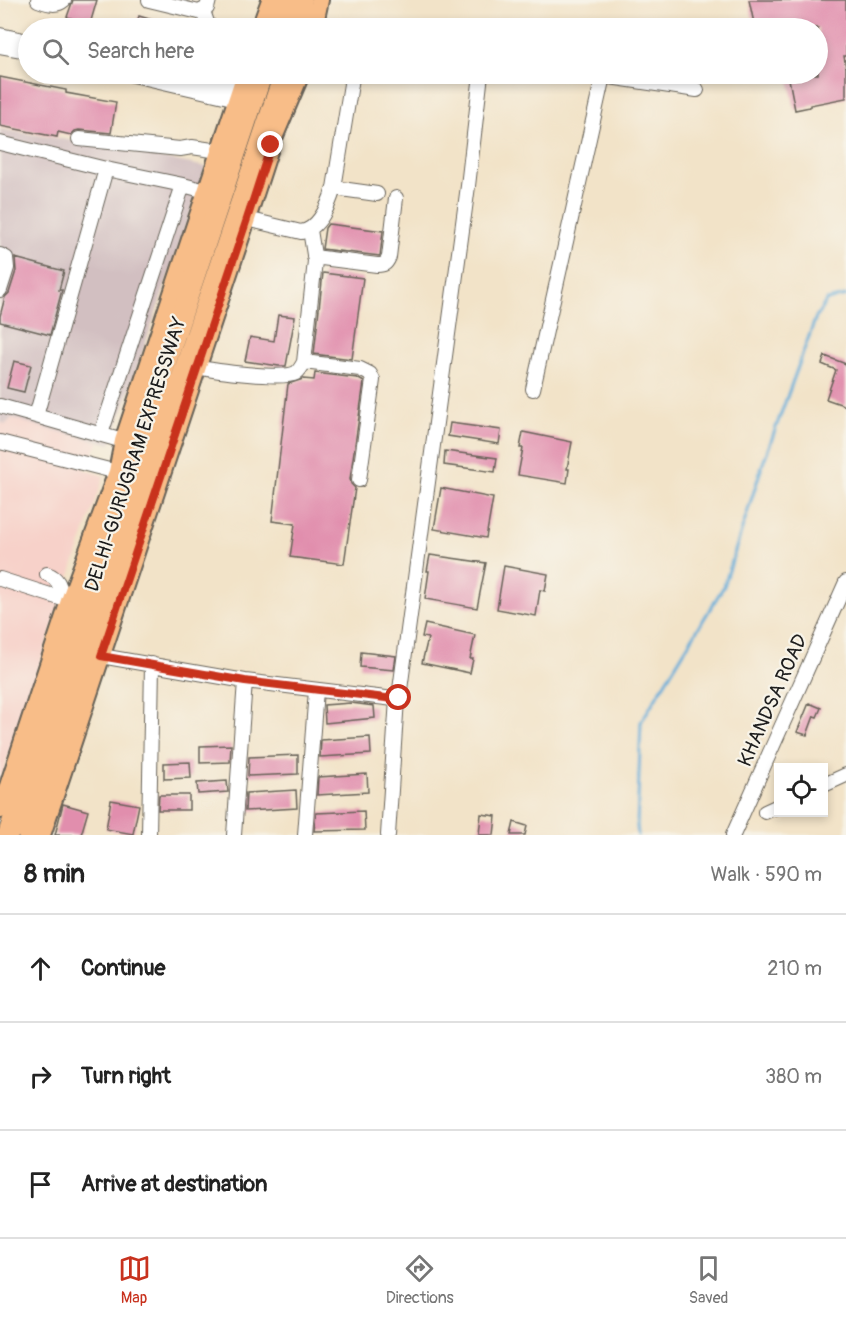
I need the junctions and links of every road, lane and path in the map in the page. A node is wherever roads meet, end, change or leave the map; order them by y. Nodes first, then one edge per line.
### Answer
1 (38, 0) edge
2 (64, 0) edge
3 (149, 0) edge
4 (270, 0) edge
5 (283, 0) edge
6 (302, 0) edge
7 (320, 0) edge
8 (206, 5) edge
9 (264, 18) edge
10 (279, 18) edge
11 (299, 18) edge
12 (316, 18) edge
13 (0, 35) edge
14 (18, 38) edge
15 (0, 46) edge
16 (18, 49) edge
17 (222, 84) edge
18 (259, 84) edge
19 (281, 84) edge
20 (297, 84) edge
21 (351, 84) edge
22 (480, 84) edge
23 (601, 84) edge
24 (657, 84) edge
25 (241, 86) edge
26 (697, 90) dead end
27 (79, 139) dead end
28 (0, 143) edge
29 (219, 151) junction
30 (106, 170) junction
31 (183, 185) junction
32 (334, 188) junction
33 (206, 191) junction
34 (377, 194) dead end
35 (396, 198) dead end
36 (247, 219) junction
37 (310, 230) junction
38 (0, 255) edge
39 (314, 257) junction
40 (0, 290) edge
41 (304, 362) junction
42 (197, 367) junction
43 (533, 389) dead end
44 (0, 406) edge
45 (36, 416) junction
46 (101, 434) junction
47 (123, 441) junction
48 (0, 442) edge
49 (117, 472) junction
50 (359, 480) dead end
51 (47, 574) dead end
52 (0, 579) edge
53 (846, 582) edge
54 (66, 600) junction
55 (101, 656) junction
56 (152, 664) junction
57 (245, 681) junction
58 (316, 690) junction
59 (397, 699) junction
60 (846, 775) edge
61 (828, 783) edge
62 (774, 808) edge
63 (0, 810) edge
64 (765, 812) dead end
65 (8, 835) edge
66 (28, 835) edge
67 (42, 835) edge
68 (149, 835) edge
69 (234, 835) edge
70 (305, 835) edge
71 (388, 835) edge
72 (733, 835) edge

1 - 2 street
3 - 8 street
4 - 9 main road
5 - 10 highway
6 - 11 highway
7 - 12 main road
13 - 14 street
15 - 16 street
17 - 25 street
18 - 65 highway, DELHI-GURUGRAM EXPRESSWAY
19 - 66 highway, DELHI-GURUGRAM EXPRESSWAY
20 - 36 main road
21 - 32 street
22 - 59 street
23 - 43 street
24 - 26 street
25 - 29 main road
27 - 29 street
28 - 30 street
29 - 33 main road
30 - 31 street
30 - 45 street
31 - 33 street
31 - 46 street
32 - 34 street
32 - 37 street
33 - 47 main road
35 - 39 street
36 - 37 street
36 - 42 main road
37 - 39 street
38 - 40 street
39 - 41 street
41 - 42 street
41 - 50 street
42 - 55 main road
44 - 45 street
45 - 46 street
46 - 47 street
47 - 49 main road
48 - 49 street
49 - 54 main road
51 - 54 street
52 - 54 street
53 - 72 street, KHANDSA ROAD
54 - 63 main road
55 - 56 street
55 - 67 main road
56 - 57 street
56 - 68 street
57 - 58 street
57 - 69 street
58 - 59 street
58 - 70 street
59 - 71 street
60 - 61 street
62 - 64 street

